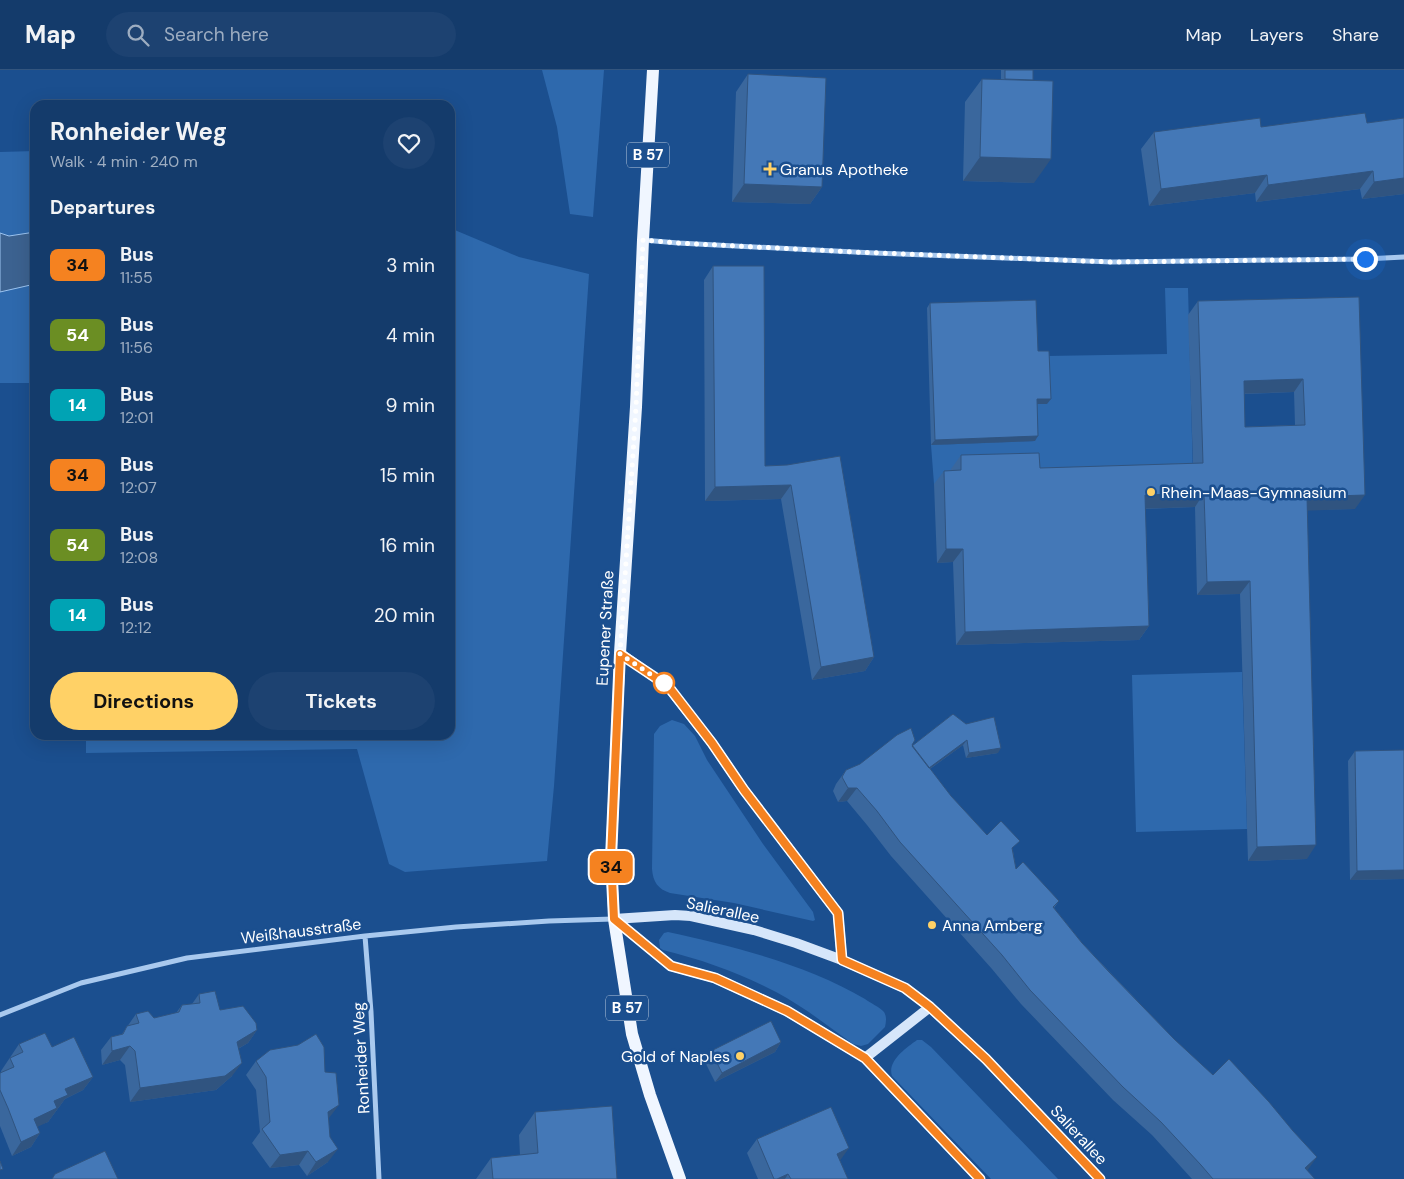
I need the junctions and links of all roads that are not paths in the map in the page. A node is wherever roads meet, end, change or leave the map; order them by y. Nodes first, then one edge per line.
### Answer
1 (653, 70) edge
2 (643, 240) junction
3 (1404, 257) edge
4 (620, 654) junction
5 (614, 919) junction
6 (365, 936) junction
7 (842, 960) junction
8 (930, 1007) junction
9 (0, 1015) edge
10 (865, 1058) junction
11 (379, 1179) edge
12 (680, 1179) edge
13 (980, 1179) edge
14 (1100, 1179) edge

1 - 2 main road, Eupener Straße / B 57
2 - 3 street
2 - 4 main road, Eupener Straße / B 57
4 - 5 main road, Eupener Straße / B 57
4 - 7 street
5 - 6 street, Weißhausstraße
5 - 7 street, Salierallee
5 - 10 street
5 - 12 main road, Eupener Straße / B 57
6 - 9 street, Weißhausstraße
6 - 11 street, Ronheider Weg
7 - 8 street, Salierallee
8 - 10 street
8 - 14 street, Salierallee
10 - 13 street

